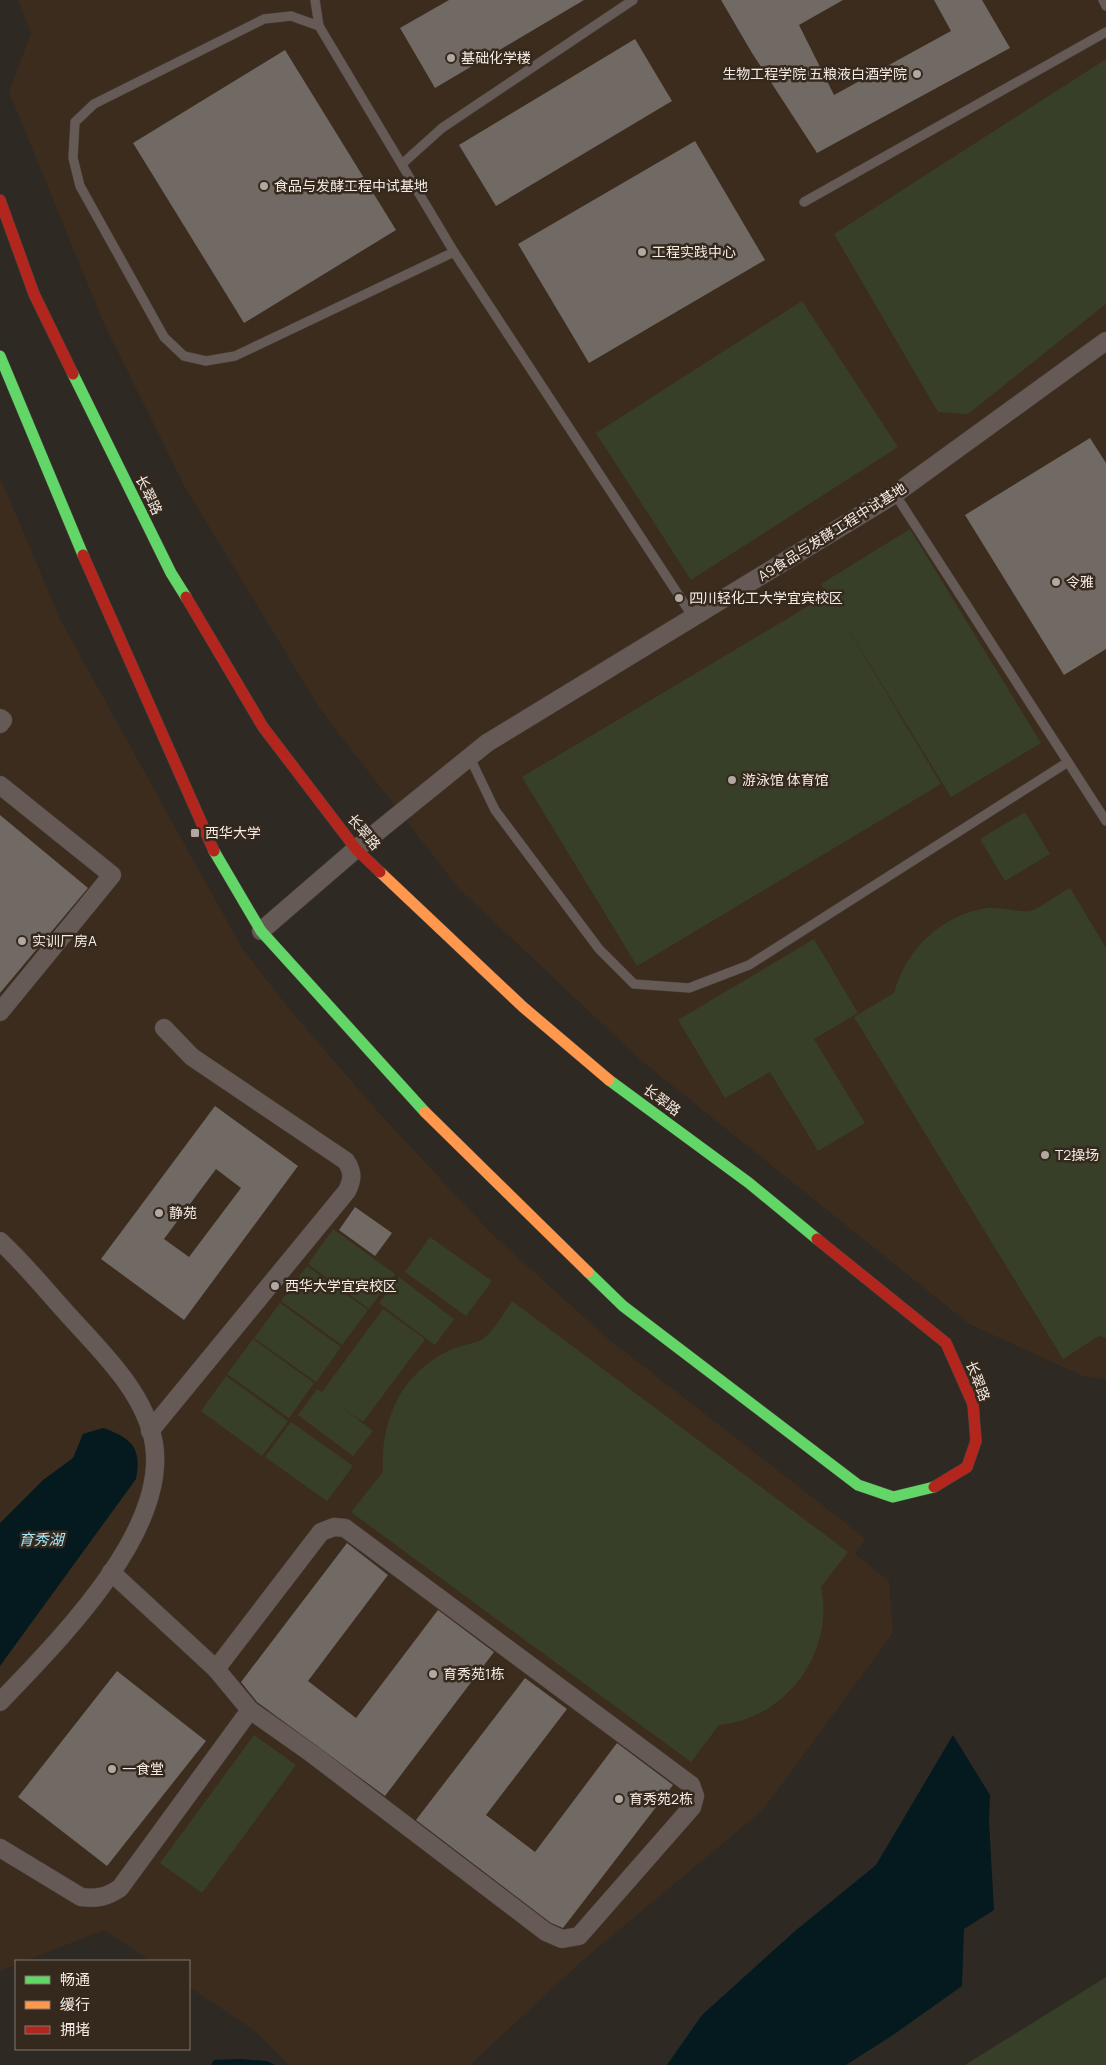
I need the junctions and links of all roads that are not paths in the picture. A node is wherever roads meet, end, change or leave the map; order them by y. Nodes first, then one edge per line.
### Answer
1 (315, 0) edge
2 (633, 0) edge
3 (1103, 0) edge
4 (1106, 6) edge
5 (319, 26) junction
6 (1106, 32) edge
7 (402, 164) junction
8 (0, 200) edge
9 (804, 202) dead end
10 (454, 252) junction
11 (1106, 341) edge
12 (0, 356) edge
13 (895, 494) junction
14 (693, 617) junction
15 (0, 718) edge
16 (0, 724) edge
17 (470, 758) junction
18 (1068, 762) junction
19 (0, 785) edge
20 (1106, 821) edge
21 (356, 849) junction
22 (261, 931) junction
23 (0, 1012) edge
24 (164, 1028) dead end
25 (0, 1241) edge
26 (150, 1431) junction
27 (111, 1572) junction
28 (216, 1669) junction
29 (0, 1702) edge
30 (250, 1710) junction
31 (0, 1848) edge

1 - 5 lane
2 - 7 lane
3 - 4 lane
5 - 7 lane
5 - 10 lane
6 - 9 lane
7 - 10 lane
8 - 21 main road, 长翠路
10 - 14 lane
11 - 13 street, A9食品与发酵工程中试基地
12 - 22 main road, 长翠路
13 - 14 street, A9食品与发酵工程中试基地
13 - 18 lane
14 - 17 street, A9食品与发酵工程中试基地
15 - 16 street
17 - 18 lane
17 - 21 street, A9食品与发酵工程中试基地
18 - 20 lane
19 - 23 street
21 - 22 street, A9食品与发酵工程中试基地
21 - 22 main road, 长翠路
24 - 26 street
25 - 26 street
26 - 27 street
27 - 28 street
27 - 29 street
28 - 30 street
28 - 30 street
30 - 31 street

